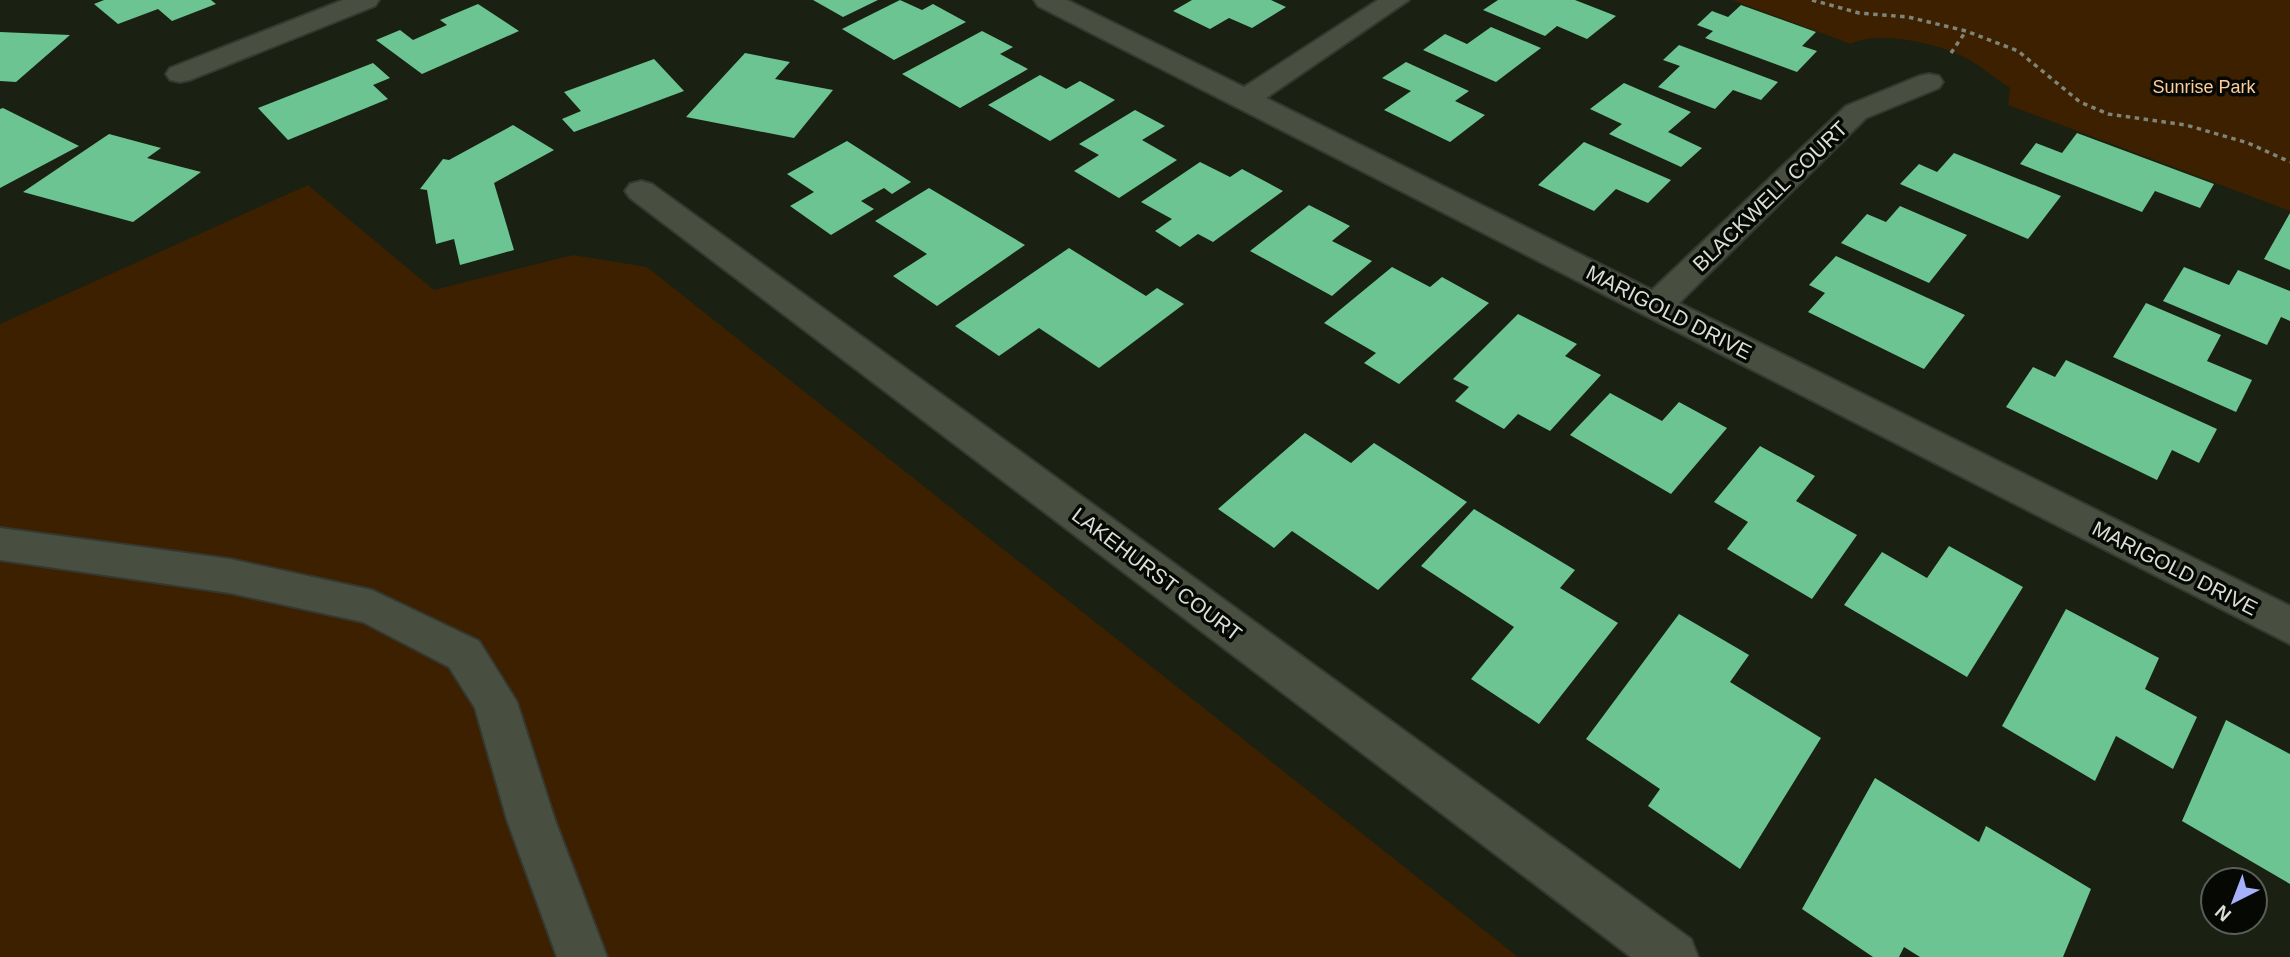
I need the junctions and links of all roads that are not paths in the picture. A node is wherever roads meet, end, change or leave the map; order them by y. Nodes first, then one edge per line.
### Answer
1 (366, 0) edge
2 (1047, 0) edge
3 (1396, 0) edge
4 (180, 74) dead end
5 (1929, 82) dead end
6 (1245, 99) junction
7 (641, 191) dead end
8 (1657, 305) junction
9 (0, 544) edge
10 (2286, 614) edge
11 (582, 957) edge
12 (1672, 957) edge

1 - 4 street
2 - 6 street, MARIGOLD DRIVE
3 - 6 street
5 - 8 street, BLACKWELL COURT
6 - 8 street, MARIGOLD DRIVE
7 - 12 street, LAKEHURST COURT
8 - 10 street, MARIGOLD DRIVE
9 - 11 street

